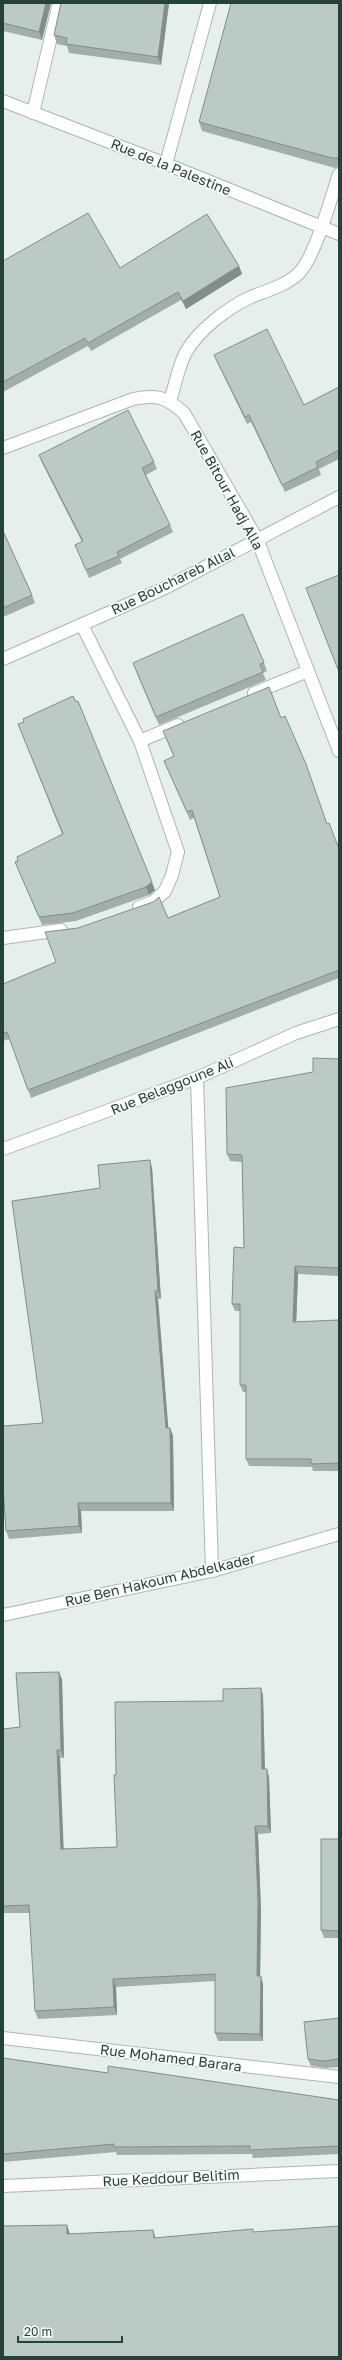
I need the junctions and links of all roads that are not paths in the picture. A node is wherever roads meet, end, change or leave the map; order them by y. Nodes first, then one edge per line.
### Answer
1 (59, 3) edge
2 (210, 3) edge
3 (3, 101) edge
4 (33, 112) junction
5 (166, 164) junction
6 (339, 174) edge
7 (321, 227) junction
8 (339, 234) edge
9 (170, 401) junction
10 (3, 448) edge
11 (339, 497) edge
12 (257, 539) junction
13 (82, 625) junction
14 (3, 659) edge
15 (308, 671) junction
16 (242, 698) edge
17 (191, 720) edge
18 (140, 741) junction
19 (339, 751) edge
20 (130, 910) edge
21 (70, 929) edge
22 (3, 938) edge
23 (339, 1019) edge
24 (196, 1078) junction
25 (3, 1150) edge
26 (339, 1534) edge
27 (212, 1571) junction
28 (3, 1615) edge
29 (3, 2038) edge
30 (339, 2077) edge
31 (339, 2171) edge
32 (3, 2186) edge

1 - 4 street
2 - 5 street
3 - 4 street, Rue de la Palestine
4 - 5 street, Rue de la Palestine
5 - 7 street, Rue de la Palestine
6 - 7 street
7 - 8 street, Rue de la Palestine
7 - 9 street
9 - 10 street, Rue Bitour Hadj Alla
9 - 12 street, Rue Bitour Hadj Alla
11 - 12 street, Rue Bouchareb Allal
12 - 13 street, Rue Bouchareb Allal
12 - 15 street, Rue Bitour Hadj Alla
13 - 14 street, Rue Bouchareb Allal
13 - 18 street
15 - 16 street
15 - 19 street, Rue Bitour Hadj Alla
17 - 18 street
18 - 20 street
21 - 22 street
23 - 24 street, Rue Belaggoune Ali
24 - 25 street, Rue Belaggoune Ali
24 - 27 street
26 - 27 street, Rue Ben Hakoum Abdelkader
27 - 28 street, Rue Ben Hakoum Abdelkader
29 - 30 street, Rue Mohamed Barara
31 - 32 street, Rue Keddour Belitim

